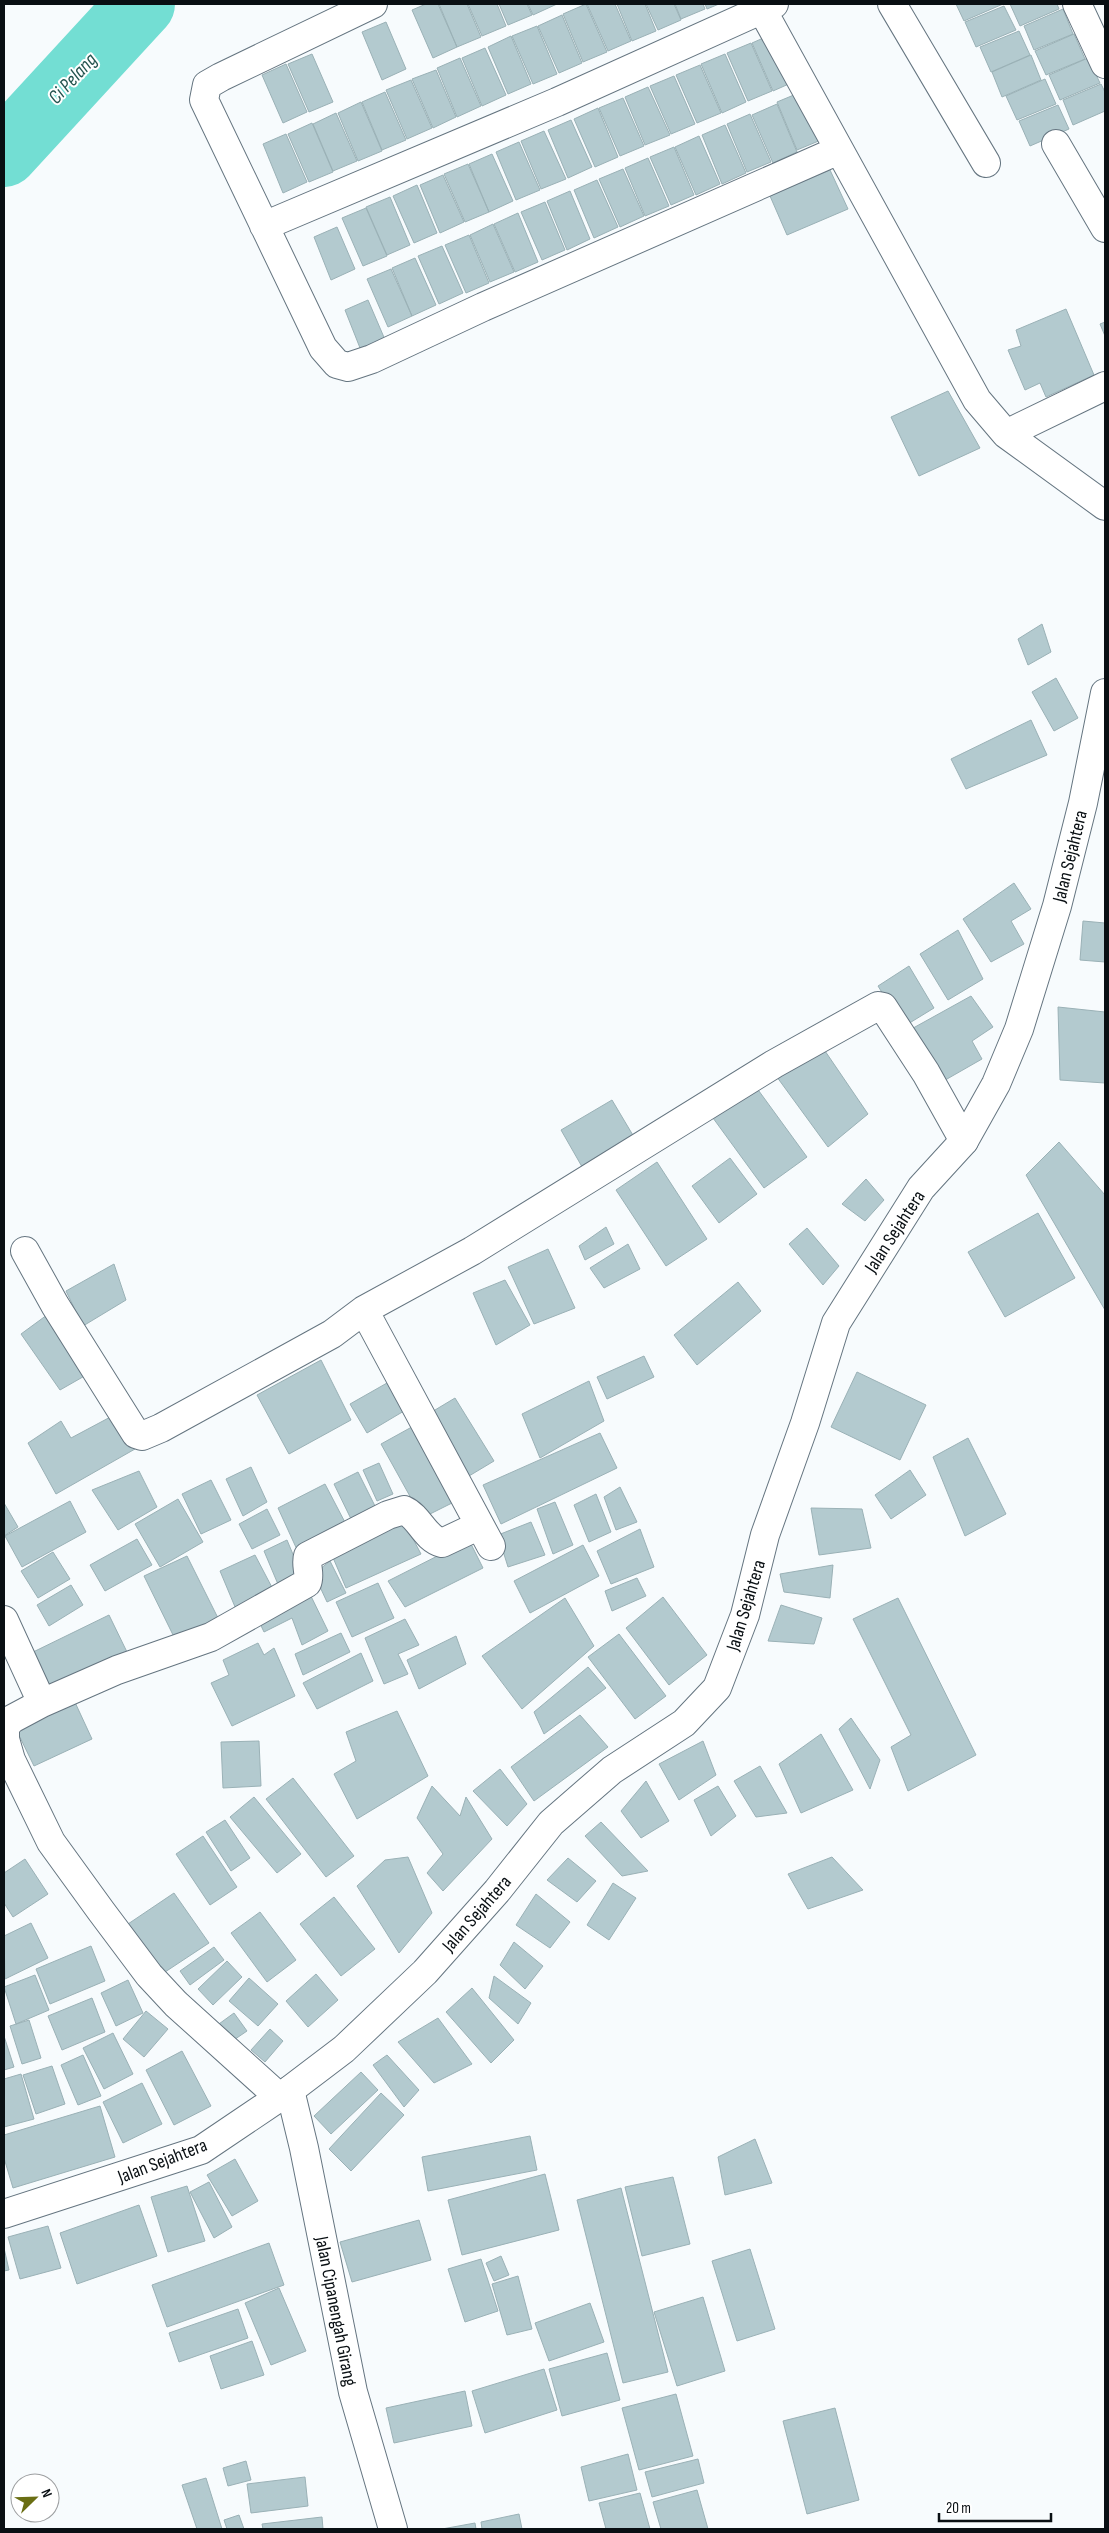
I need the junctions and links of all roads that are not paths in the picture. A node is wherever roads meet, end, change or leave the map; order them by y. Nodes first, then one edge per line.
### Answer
1 (374, 4) edge
2 (892, 4) edge
3 (1077, 4) edge
4 (765, 6) edge
5 (1105, 64) edge
6 (1056, 144) dead end
7 (839, 150) junction
8 (986, 163) dead end
9 (264, 226) junction
10 (1105, 228) edge
11 (1105, 386) edge
12 (1006, 434) junction
13 (1105, 506) edge
14 (1105, 693) edge
15 (964, 1141) junction
16 (25, 1251) dead end
17 (364, 1310) junction
18 (4, 1620) edge
19 (42, 1703) junction
20 (284, 2093) junction
21 (4, 2214) edge
22 (393, 2529) edge

1 - 9 street
2 - 8 street
3 - 5 street
4 - 7 street
4 - 9 street
6 - 10 street
7 - 9 street
7 - 12 street
11 - 12 street
12 - 13 street
14 - 15 street, Jalan Sejahtera
15 - 17 street
15 - 20 street, Jalan Sejahtera
16 - 17 street
17 - 19 street
18 - 19 street
19 - 20 street
20 - 21 street, Jalan Sejahtera
20 - 22 street, Jalan Cipanengah Girang

